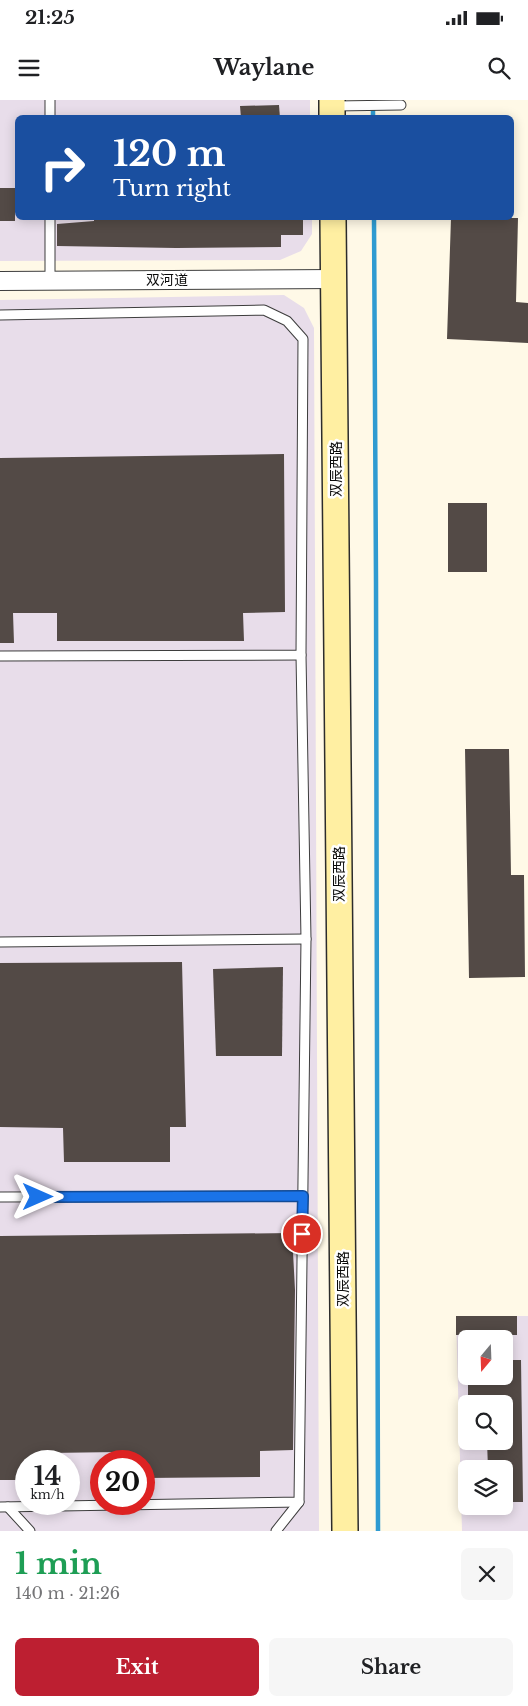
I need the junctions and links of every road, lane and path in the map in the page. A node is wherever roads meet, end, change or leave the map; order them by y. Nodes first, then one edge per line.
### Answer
1 (50, 100) edge
2 (401, 104) dead end
3 (332, 108) edge
4 (50, 115) edge
5 (50, 220) edge
6 (333, 220) edge
7 (334, 279) junction
8 (50, 280) junction
9 (0, 281) edge
10 (0, 315) edge
11 (301, 655) junction
12 (0, 656) edge
13 (306, 939) junction
14 (0, 942) edge
15 (303, 1196) junction
16 (0, 1197) edge
17 (299, 1502) junction
18 (4, 1507) edge
19 (30, 1531) edge
20 (276, 1531) edge
21 (345, 1531) edge

1 - 4 lane
2 - 3 lane
5 - 8 lane
6 - 7 main road, 双辰西路
7 - 8 street, 双河道
7 - 21 main road, 双辰西路
8 - 9 street, 双河道
10 - 11 lane
11 - 12 lane
11 - 13 lane
13 - 14 lane
13 - 15 lane
15 - 16 lane
15 - 17 lane
17 - 18 lane
17 - 20 lane
18 - 19 lane

